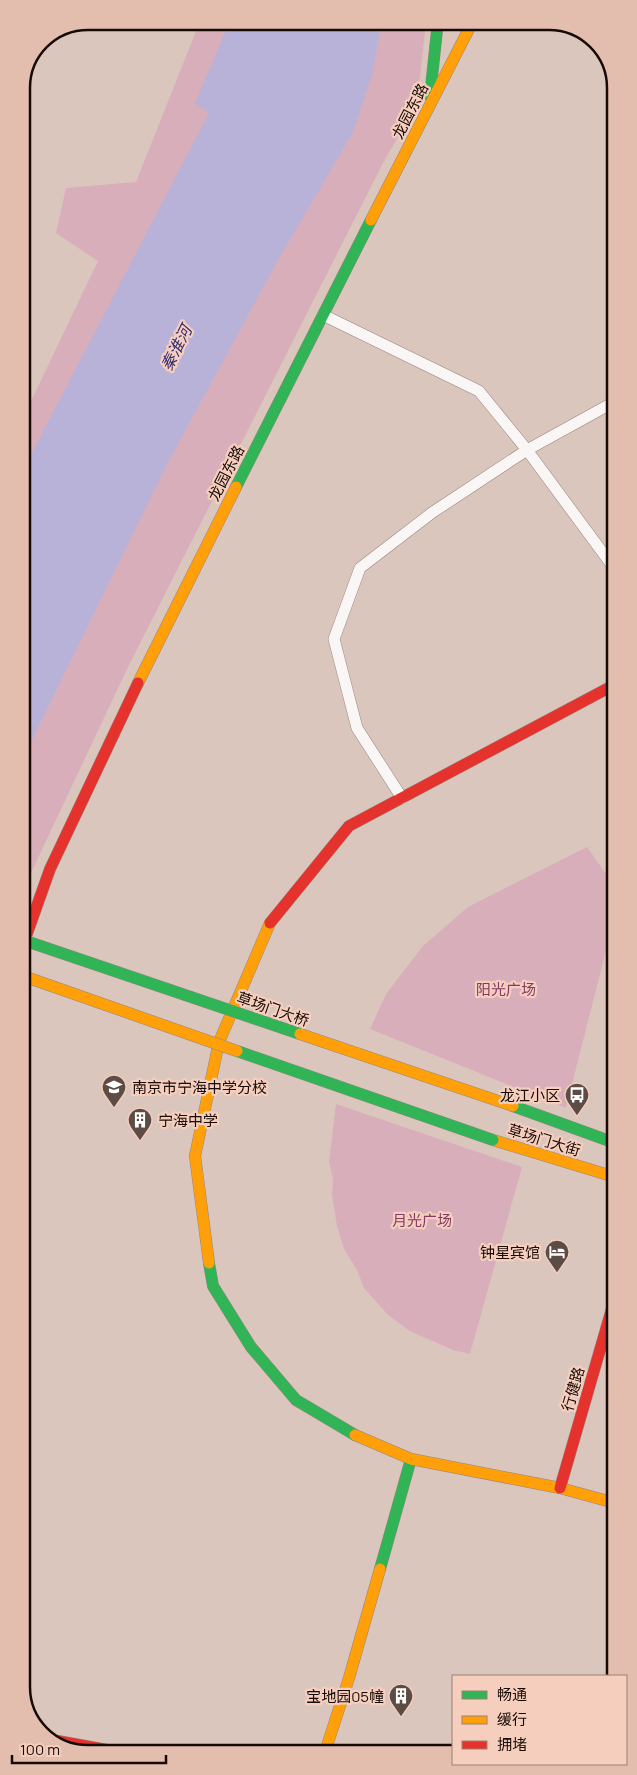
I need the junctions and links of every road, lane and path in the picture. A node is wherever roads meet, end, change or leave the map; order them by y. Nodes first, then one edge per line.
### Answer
1 (437, 30) edge
2 (468, 30) edge
3 (429, 106) junction
4 (323, 315) junction
5 (607, 406) edge
6 (527, 450) junction
7 (607, 559) edge
8 (607, 689) edge
9 (402, 798) junction
10 (30, 923) edge
11 (30, 943) edge
12 (30, 978) edge
13 (513, 1106) joint
14 (607, 1140) edge
15 (607, 1175) edge
16 (607, 1326) edge
17 (411, 1459) junction
18 (560, 1488) junction
19 (607, 1501) edge
20 (327, 1745) edge

1 - 3 street
2 - 3 street, 龙园东路
3 - 4 street, 龙园东路
4 - 6 street
4 - 10 street, 龙园东路
5 - 6 street
6 - 7 street
6 - 9 street
8 - 9 street
9 - 17 street
11 - 13 street, 草场门大桥, bridge
12 - 15 street, 草场门大街, bridge
13 - 14 street, 草场门大街
16 - 18 street, 行健路
17 - 18 street
17 - 20 street
18 - 19 street

